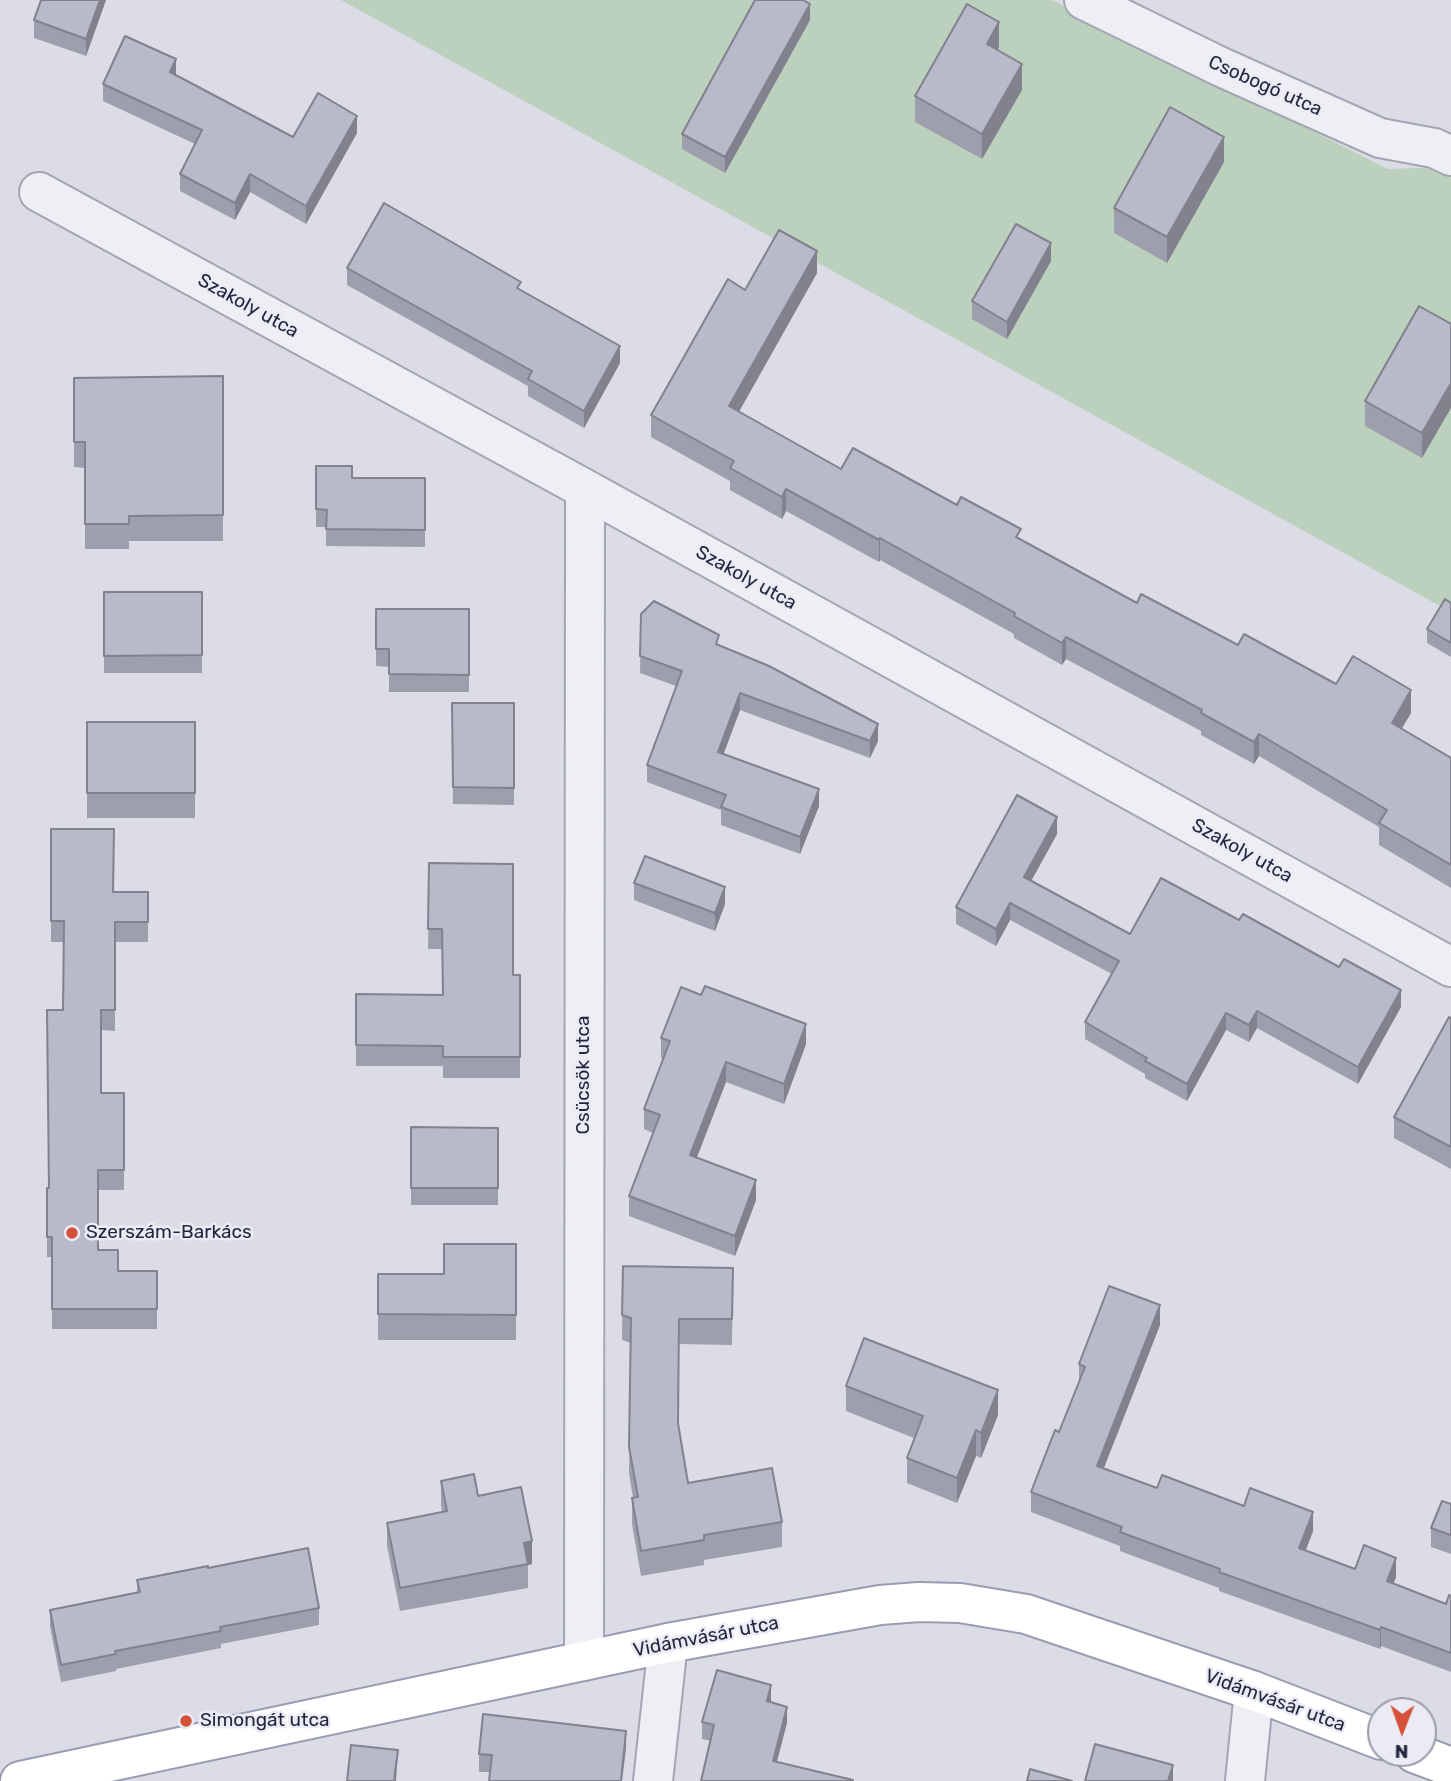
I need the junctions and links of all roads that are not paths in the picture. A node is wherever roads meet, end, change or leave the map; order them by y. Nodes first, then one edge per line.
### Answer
1 (1084, 0) edge
2 (1451, 156) edge
3 (38, 191) dead end
4 (585, 489) junction
5 (1451, 967) edge
6 (668, 1643) junction
7 (584, 1661) junction
8 (1254, 1691) junction
9 (1367, 1735) edge
10 (20, 1781) edge
11 (653, 1781) edge
12 (1245, 1781) edge

1 - 2 street, Csobogó utca
3 - 4 street, Szakoly utca
4 - 5 street, Szakoly utca
4 - 7 street, Csücsök utca
6 - 7 main road, Vidámvásár utca
6 - 8 main road, Vidámvásár utca
6 - 11 street
7 - 10 main road, Vidámvásár utca
8 - 9 main road, Vidámvásár utca
8 - 12 street

